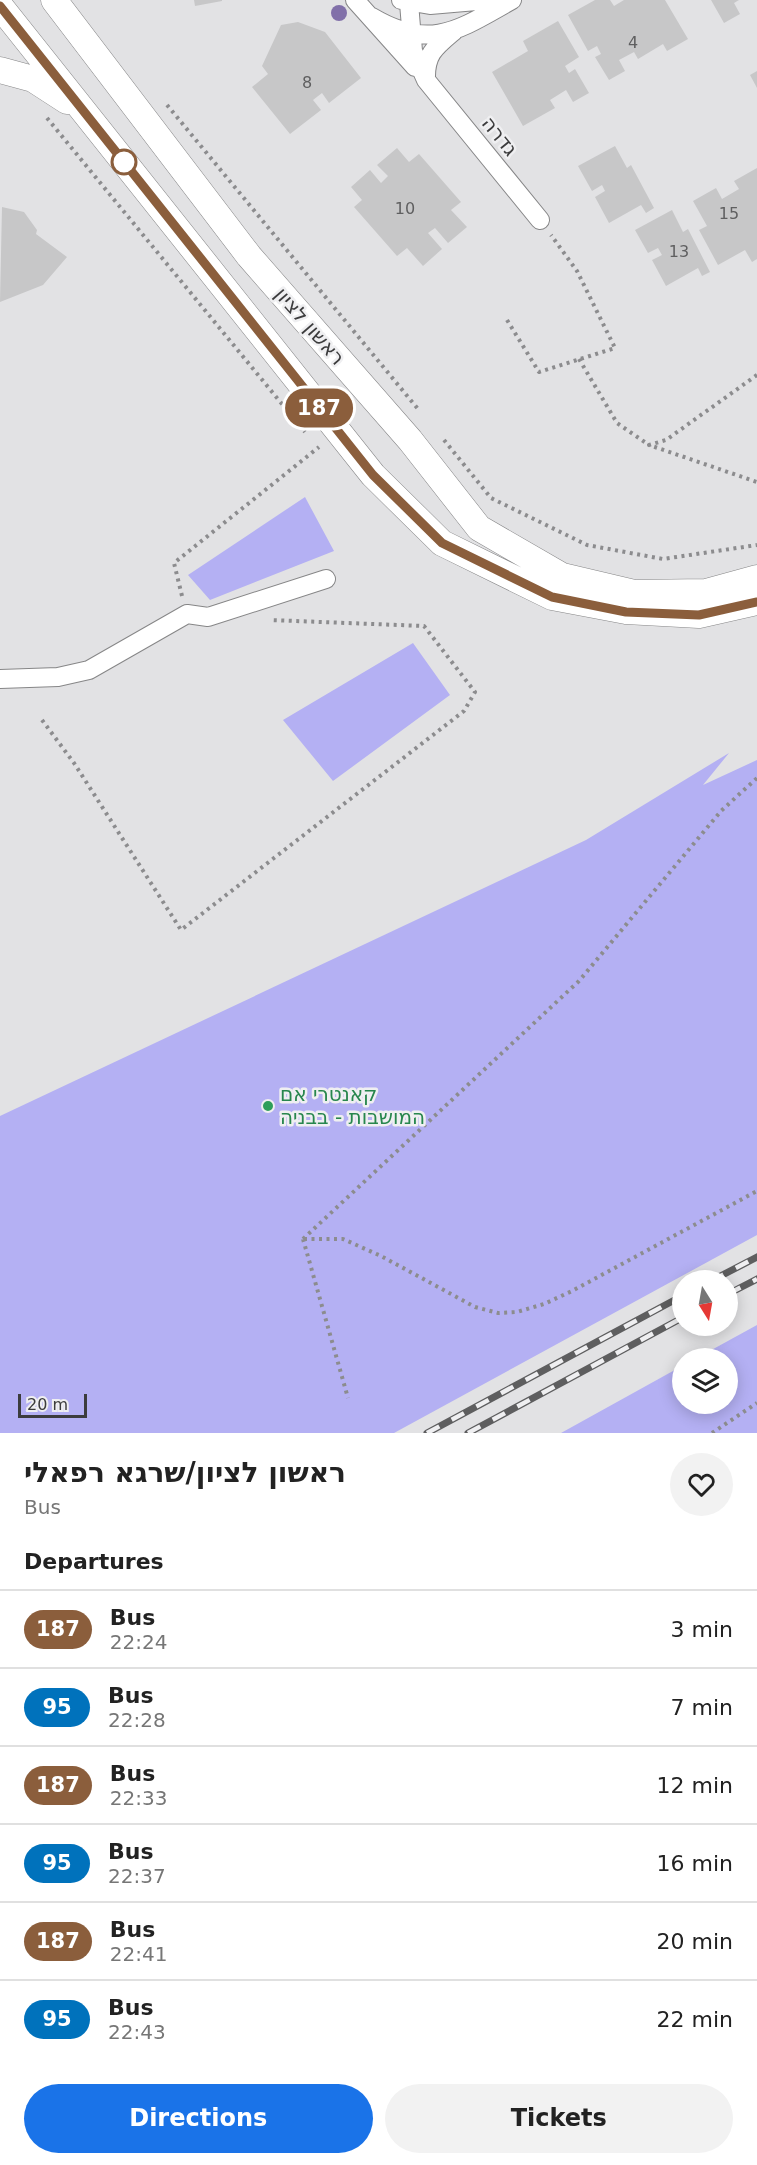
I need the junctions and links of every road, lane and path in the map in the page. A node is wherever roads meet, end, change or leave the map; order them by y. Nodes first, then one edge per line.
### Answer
1 (54, 0) edge
2 (355, 0) edge
3 (488, 0) edge
4 (512, 0) edge
5 (405, 2) edge
6 (7, 14) edge
7 (372, 17) junction
8 (454, 31) junction
9 (410, 33) junction
10 (0, 70) edge
11 (426, 80) junction
12 (164, 101) dead end
13 (42, 113) dead end
14 (86, 114) junction
15 (540, 220) joint
16 (186, 290) dead end
17 (507, 320) dead end
18 (579, 359) junction
19 (757, 375) edge
20 (423, 415) dead end
21 (438, 434) dead end
22 (650, 445) junction
23 (319, 447) dead end
24 (757, 482) edge
25 (757, 545) edge
26 (757, 578) edge
27 (326, 579) dead end
28 (757, 602) edge
29 (187, 614) junction
30 (268, 620) dead end
31 (0, 679) edge
32 (42, 720) dead end
33 (757, 777) edge
34 (757, 1191) edge
35 (303, 1239) junction
36 (348, 1398) dead end
37 (757, 1403) edge
38 (712, 1433) edge

1 - 26 main road, ראשון לציון
2 - 7 street, גדרה
3 - 5 street
4 - 8 street
5 - 9 street, גדרה
6 - 14 main road
7 - 9 street
7 - 11 street, גדרה
8 - 9 street
8 - 11 street
9 - 11 street, גדרה
10 - 14 main road
11 - 15 street, גדרה
12 - 20 path
13 - 16 path
14 - 28 main road
15 - 18 path
17 - 18 path
18 - 22 path
19 - 22 path
21 - 25 path
22 - 24 path
23 - 29 path
27 - 29 street
29 - 31 street
30 - 32 path
33 - 35 path
34 - 35 path
35 - 36 path
37 - 38 path

